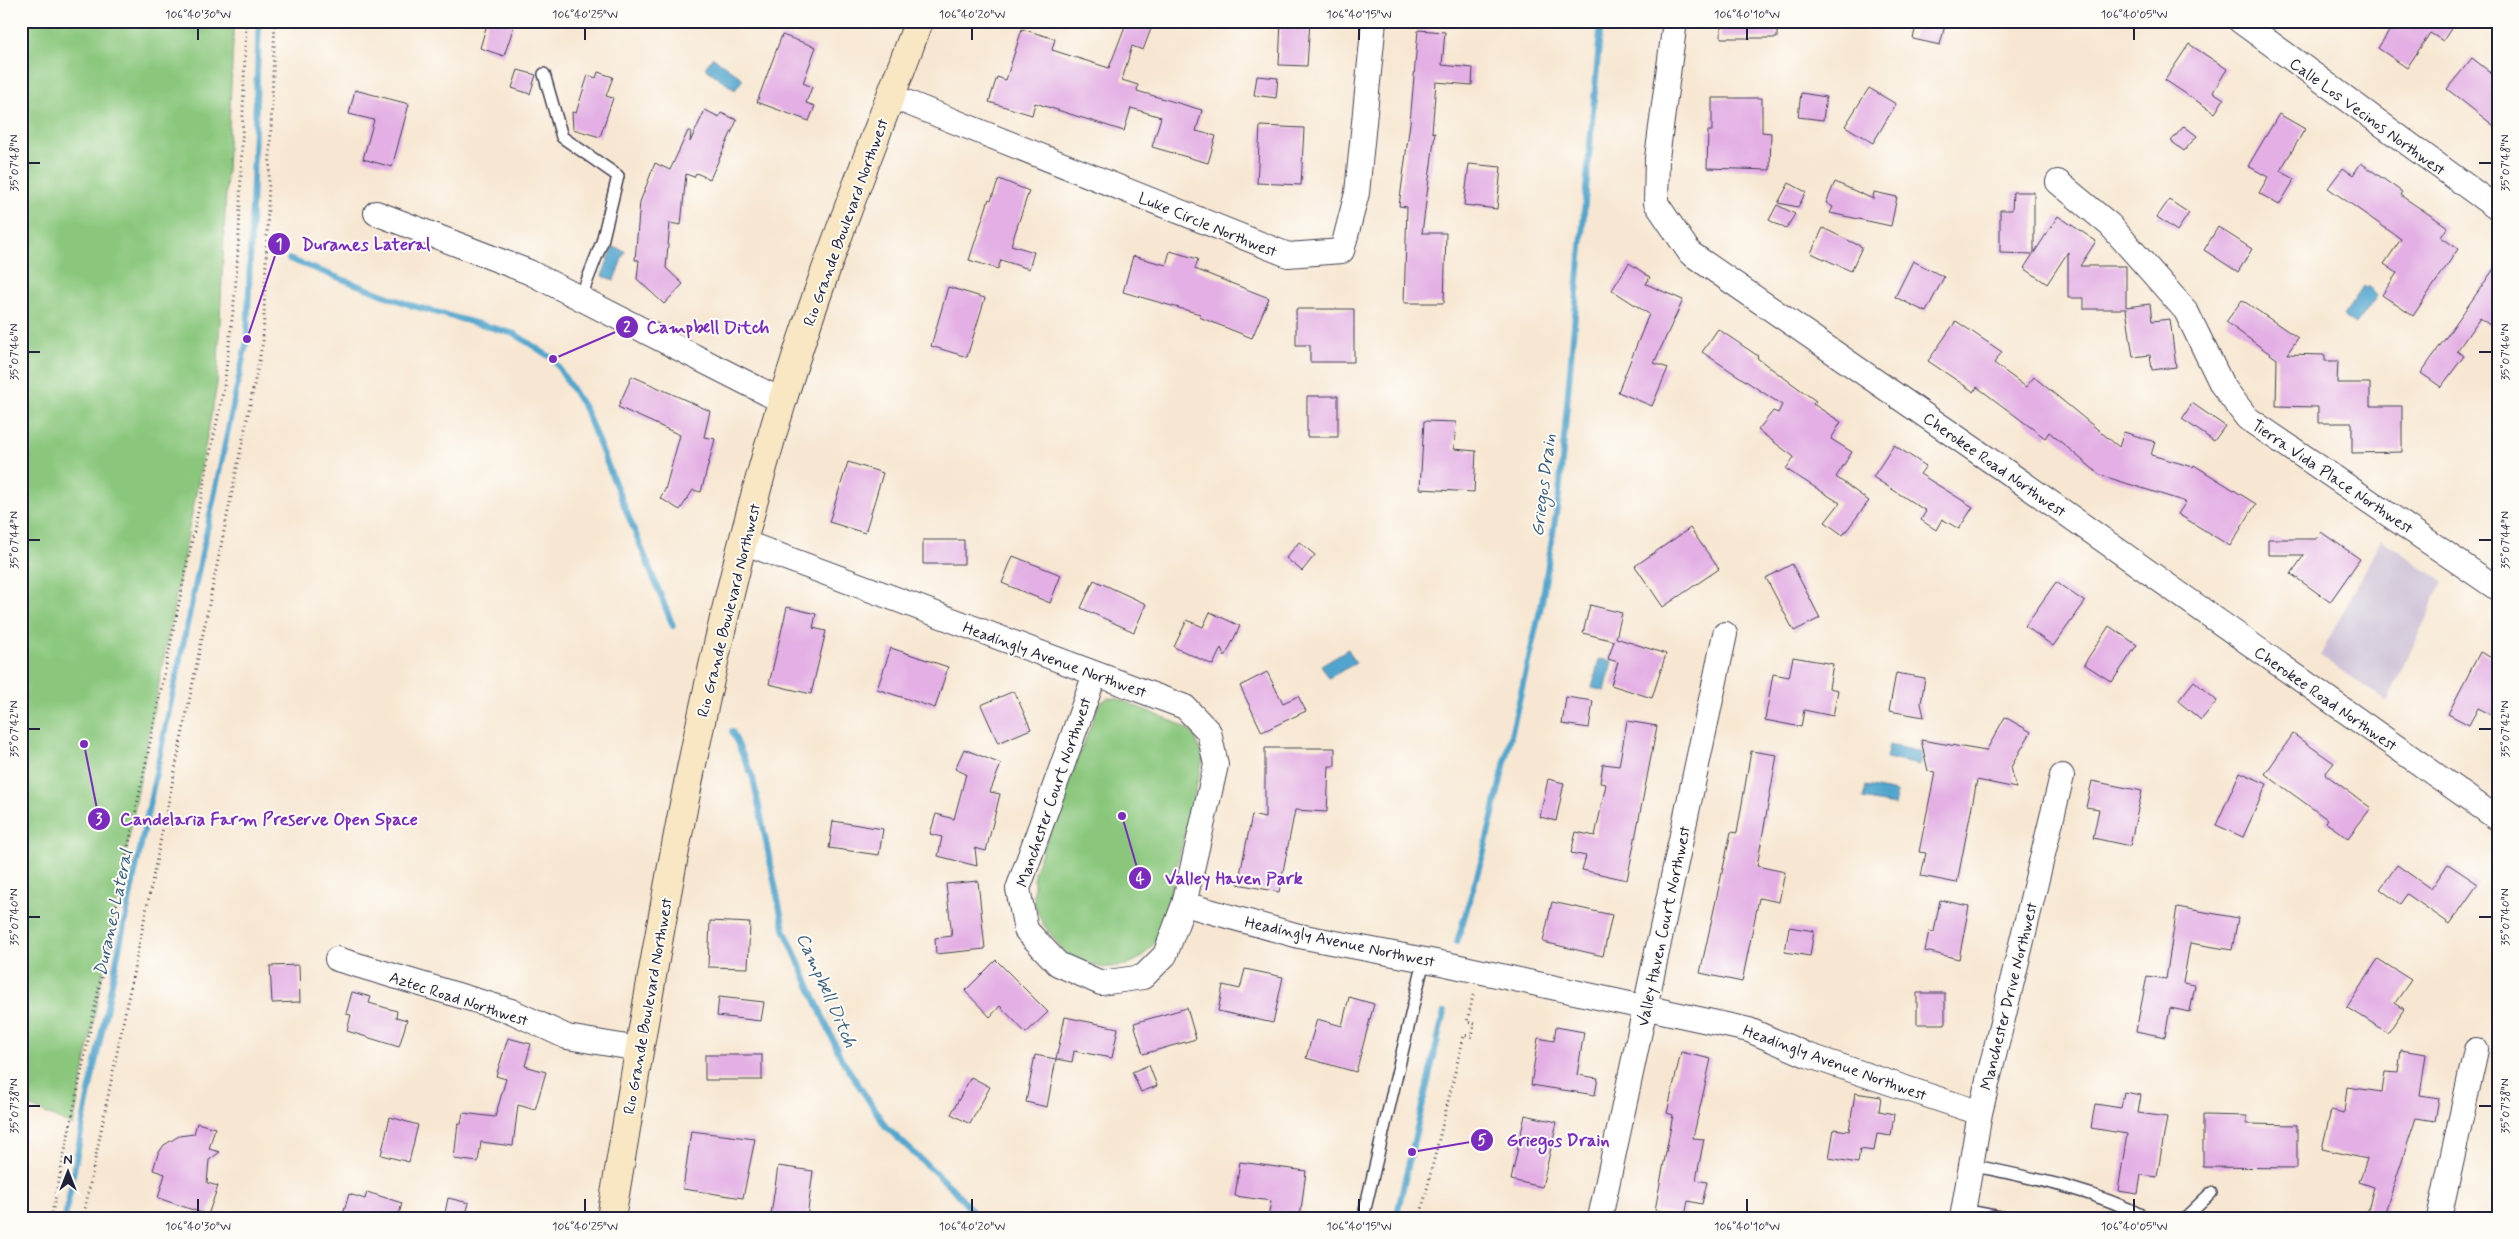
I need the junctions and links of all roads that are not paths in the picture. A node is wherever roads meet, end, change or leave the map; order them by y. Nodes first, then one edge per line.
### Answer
1 (919, 21) edge
2 (1374, 21) edge
3 (1675, 21) edge
4 (2240, 21) edge
5 (544, 74) dead end
6 (891, 96) junction
7 (2058, 182) dead end
8 (2498, 209) edge
9 (376, 213) dead end
10 (580, 299) junction
11 (782, 401) junction
12 (742, 542) junction
13 (2498, 589) edge
14 (1725, 634) dead end
15 (1095, 674) junction
16 (2062, 776) dead end
17 (2498, 818) edge
18 (1184, 904) junction
19 (337, 959) dead end
20 (1424, 960) junction
21 (1646, 1008) junction
22 (639, 1048) junction
23 (2476, 1050) dead end
24 (1980, 1113) junction
25 (1971, 1165) junction
26 (2212, 1193) dead end
27 (1365, 1209) dead end
28 (1962, 1214) edge
29 (611, 1218) edge
30 (1600, 1218) edge
31 (2005, 1218) edge
32 (2147, 1218) edge
33 (2185, 1218) edge
34 (2440, 1218) edge

1 - 6 main road, Rio Grande Boulevard Northwest
2 - 6 street, Luke Circle Northwest
3 - 17 street, Cherokee Road Northwest
4 - 8 street, Calle Los Vecinos Northwest
5 - 10 lane
6 - 11 main road, Rio Grande Boulevard Northwest
7 - 13 street, Tierra Vida Place Northwest
9 - 10 street
10 - 11 street
11 - 12 main road, Rio Grande Boulevard Northwest
12 - 15 street, Headingly Avenue Northwest
12 - 22 main road, Rio Grande Boulevard Northwest
14 - 21 street, Valley Haven Court Northwest
15 - 18 street, Headingly Avenue Northwest
15 - 18 street, Manchester Court Northwest
16 - 24 street, Manchester Drive Northwest
18 - 20 street, Headingly Avenue Northwest
19 - 22 street, Aztec Road Northwest
20 - 21 street, Headingly Avenue Northwest
20 - 27 lane
21 - 24 street, Headingly Avenue Northwest
21 - 30 street, Valley Haven Court Northwest
22 - 29 main road, Rio Grande Boulevard Northwest
23 - 34 street
24 - 25 street, Manchester Drive Northwest
25 - 28 street, Manchester Drive Northwest
25 - 32 lane
26 - 33 lane
28 - 31 lane

